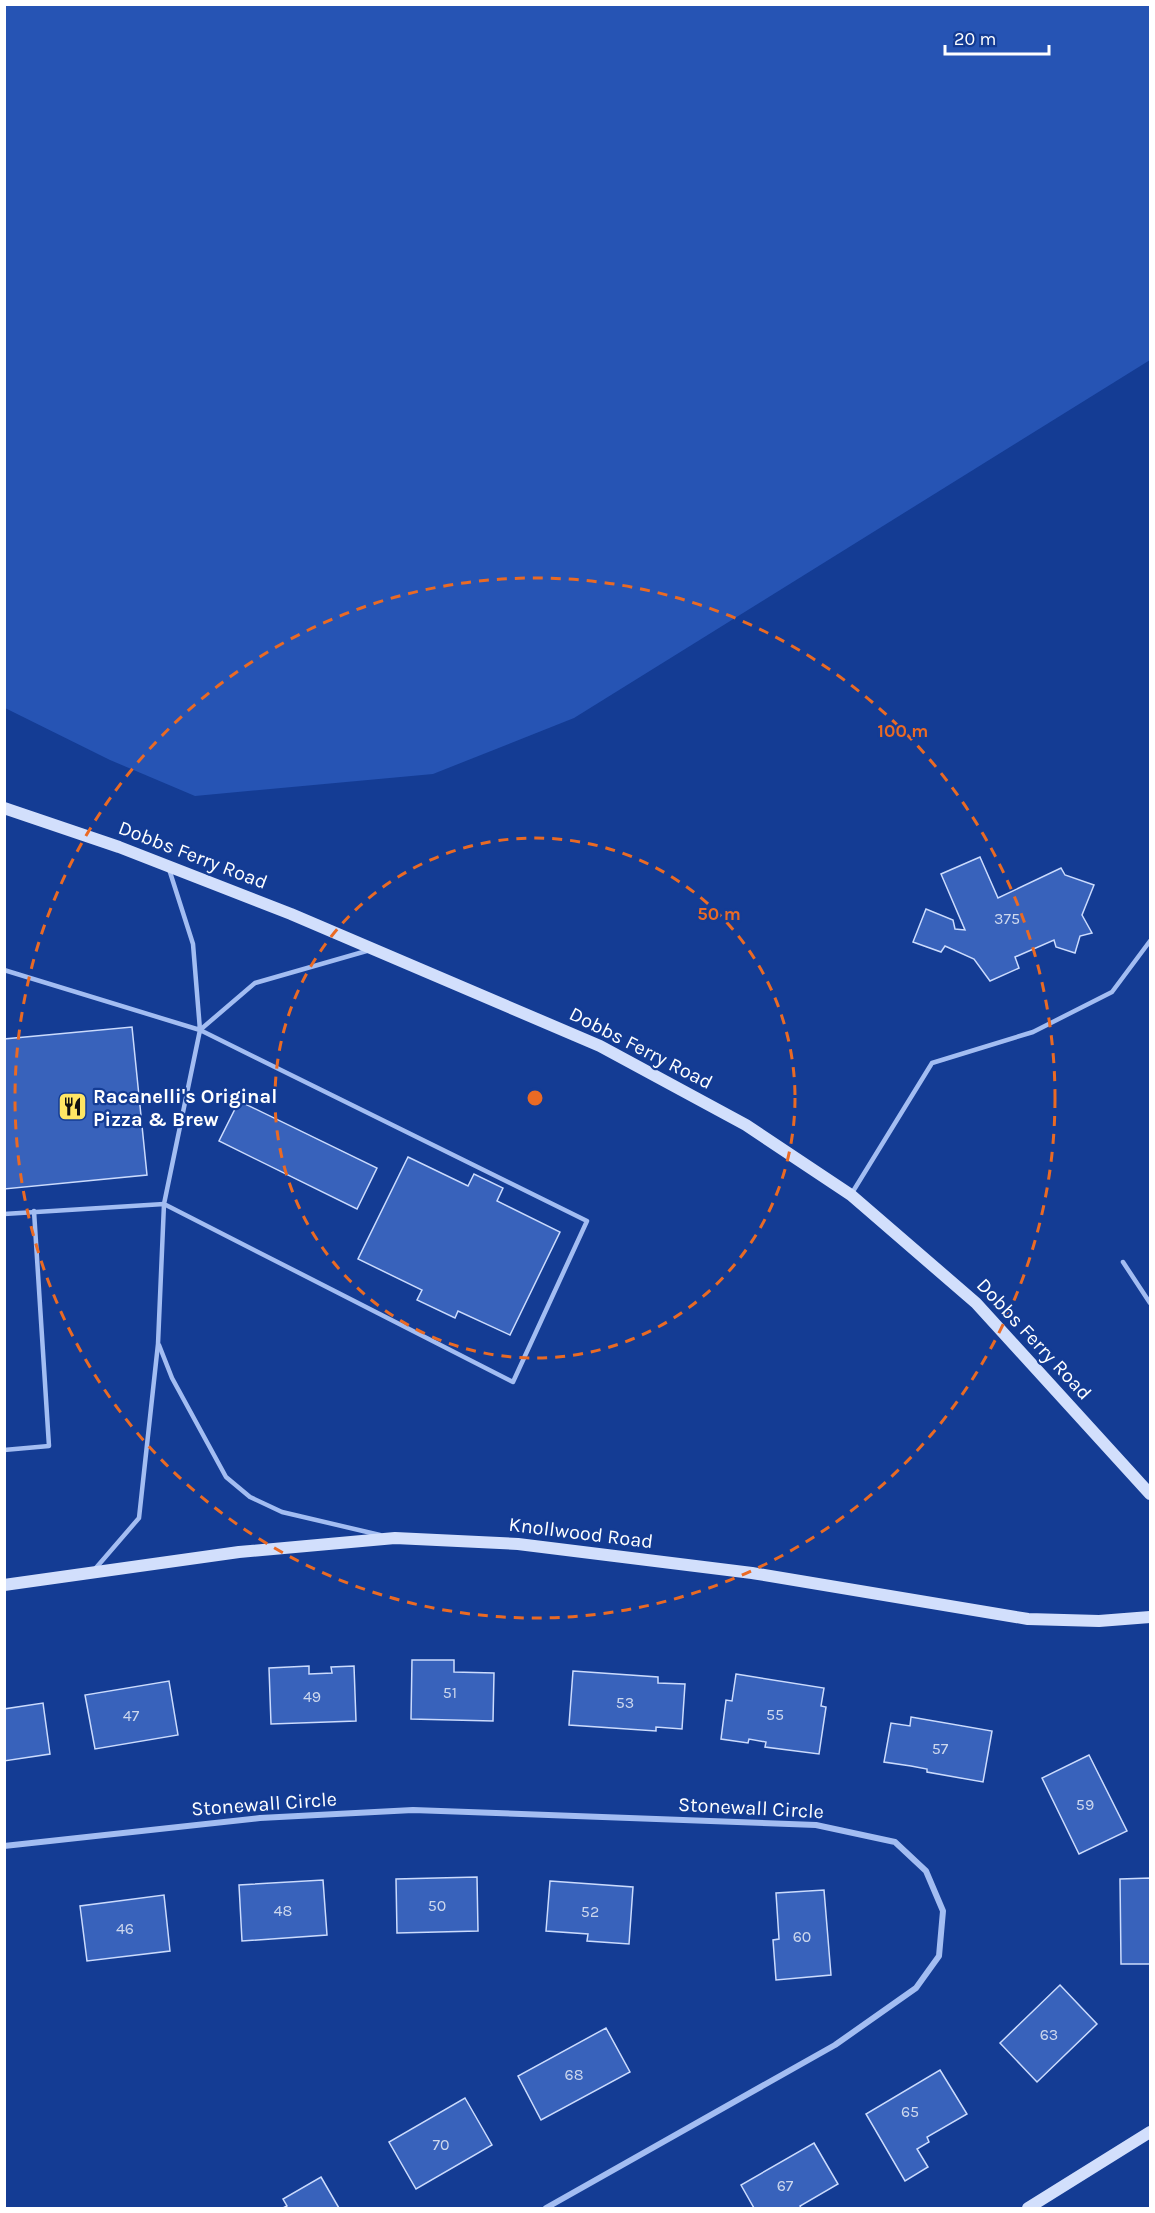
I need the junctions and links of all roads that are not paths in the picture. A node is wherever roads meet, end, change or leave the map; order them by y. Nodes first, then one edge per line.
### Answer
1 (4, 808) edge
2 (168, 866) junction
3 (1150, 941) edge
4 (374, 949) junction
5 (4, 970) edge
6 (200, 1030) junction
7 (851, 1195) junction
8 (164, 1204) junction
9 (34, 1211) junction
10 (4, 1214) edge
11 (1123, 1262) dead end
12 (1150, 1303) edge
13 (158, 1344) junction
14 (4, 1450) edge
15 (1150, 1494) edge
16 (395, 1538) junction
17 (92, 1573) junction
18 (4, 1585) edge
19 (1150, 1617) edge
20 (4, 1846) edge
21 (1150, 2132) edge
22 (546, 2208) edge
23 (1028, 2208) edge

1 - 2 main road, Dobbs Ferry Road
2 - 4 main road, Dobbs Ferry Road
2 - 6 lane
3 - 7 lane
4 - 6 lane
4 - 7 main road, Dobbs Ferry Road
5 - 6 lane
6 - 8 lane
6 - 8 lane
7 - 15 main road, Dobbs Ferry Road
8 - 9 lane
8 - 13 lane
9 - 10 lane
9 - 14 lane
11 - 12 lane
13 - 16 lane
13 - 17 lane
16 - 17 main road, Knollwood Road
16 - 19 main road, Knollwood Road
17 - 18 main road, Knollwood Road
20 - 22 street, Stonewall Circle
21 - 23 main road

